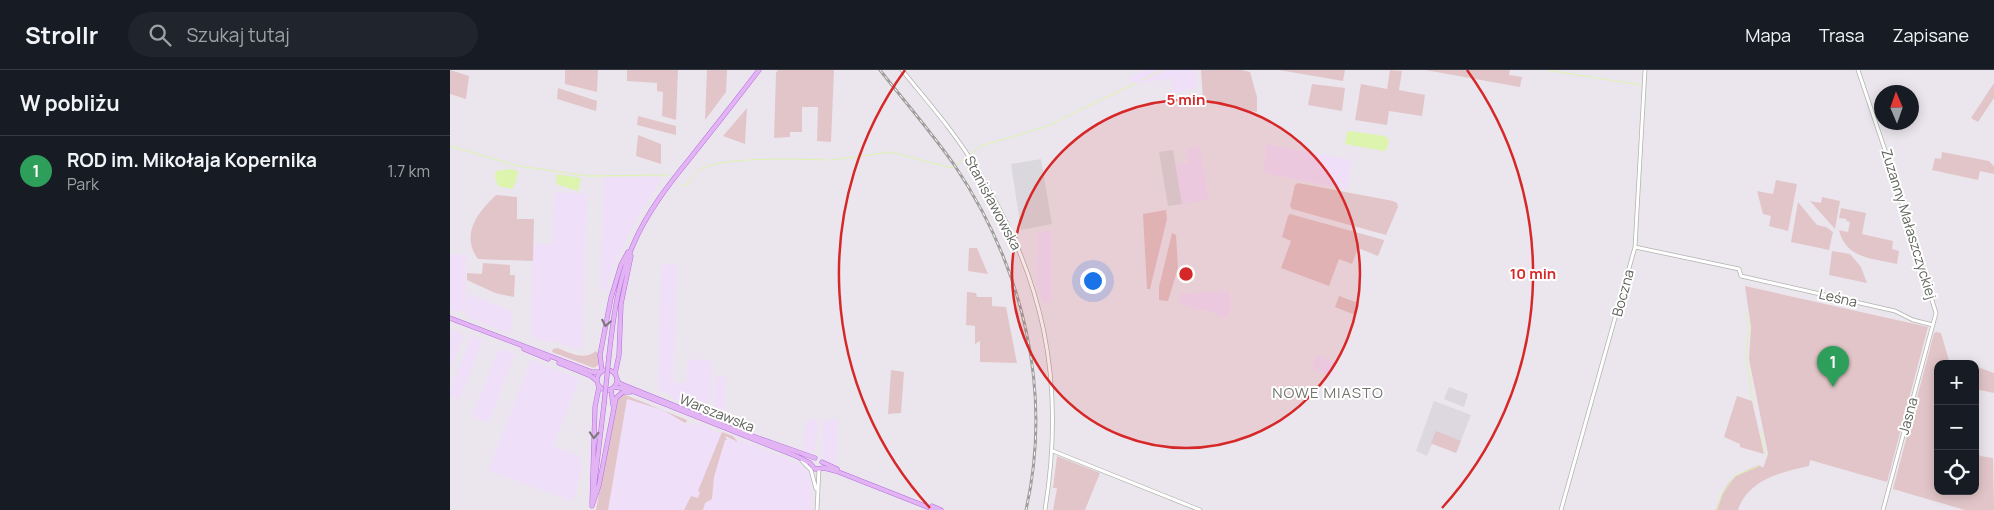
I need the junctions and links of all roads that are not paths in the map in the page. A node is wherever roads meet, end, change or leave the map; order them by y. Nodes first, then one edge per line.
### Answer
1 (760, 70) edge
2 (902, 70) edge
3 (1645, 70) edge
4 (1858, 70) edge
5 (633, 244) junction
6 (1635, 247) junction
7 (450, 318) edge
8 (1933, 324) junction
9 (511, 342) junction
10 (601, 372) junction
11 (616, 376) junction
12 (597, 381) junction
13 (599, 387) junction
14 (613, 388) junction
15 (637, 392) junction
16 (612, 412) junction
17 (783, 451) junction
18 (1053, 451) junction
19 (815, 458) junction
20 (822, 462) junction
21 (811, 464) junction
22 (813, 469) junction
23 (820, 469) junction
24 (816, 489) junction
25 (817, 494) junction
26 (592, 508) edge
27 (817, 510) edge
28 (935, 510) edge
29 (941, 510) edge
30 (1045, 510) edge
31 (1200, 510) edge
32 (1562, 510) edge
33 (1883, 510) edge

1 - 5 main road
2 - 18 street, Stanisławowska
3 - 6 street, Boczna
4 - 8 street, Zuzanny Małaszczyckiej
5 -> 10 main road
5 - 11 main road
5 - 26 main road, bridge
6 - 8 street, Leśna
6 - 32 street, Boczna
7 - 9 main road
8 - 33 street, Jasna
9 - 10 main road
9 - 12 main road
10 - 11 main road
10 - 12 main road
11 - 14 main road
11 - 15 main road
12 - 13 main road
13 - 14 main road
13 -> 26 main road
14 - 15 main road, Warszawska
14 - 16 main road
15 - 16 main road
15 - 17 main road, Warszawska
15 - 19 main road, Warszawska
16 - 26 main road
17 - 21 main road, Warszawska
17 - 24 street
18 - 30 street, Stanisławowska
18 - 31 street
19 - 20 main road
19 - 21 main road
20 - 23 main road
20 - 29 main road
21 - 22 main road
22 - 23 main road
22 - 24 street
23 - 25 street
23 - 28 main road
24 - 25 street
25 - 27 street

